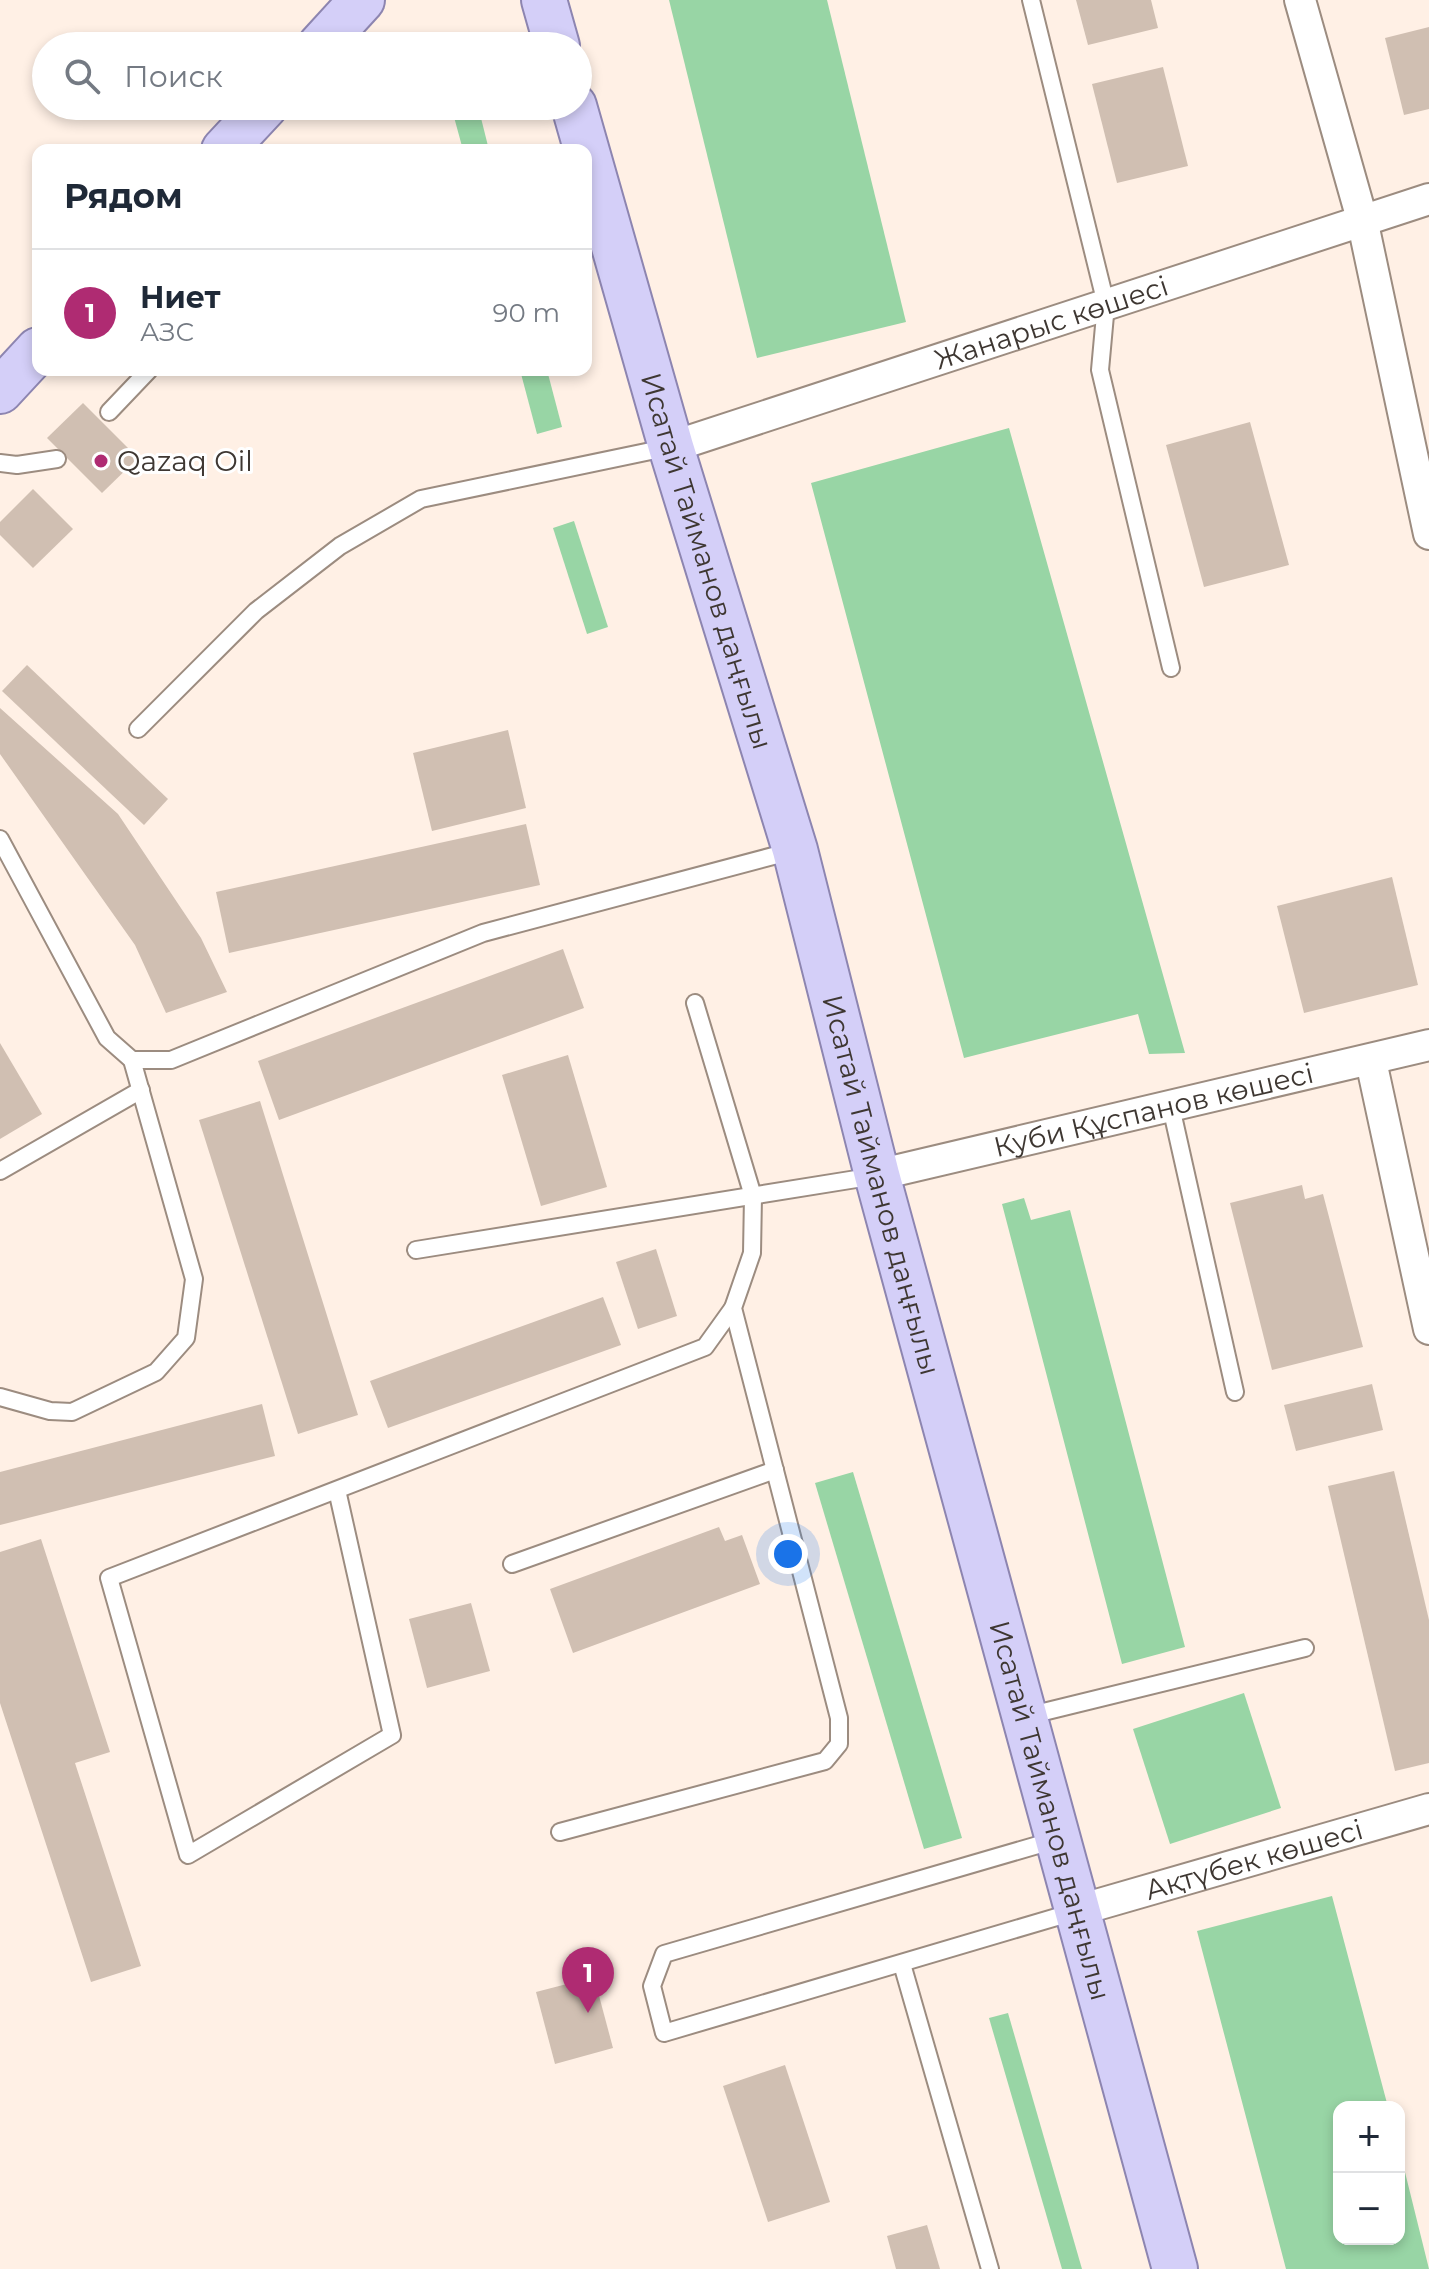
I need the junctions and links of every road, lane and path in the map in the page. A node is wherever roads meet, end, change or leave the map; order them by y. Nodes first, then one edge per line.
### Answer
1 (362, 0) edge
2 (544, 0) edge
3 (1031, 0) edge
4 (1300, 0) edge
5 (333, 32) edge
6 (553, 32) edge
7 (252, 120) edge
8 (578, 120) edge
9 (230, 144) edge
10 (585, 144) edge
11 (592, 169) edge
12 (1429, 199) edge
13 (1362, 219) junction
14 (1106, 304) junction
15 (32, 356) edge
16 (143, 376) edge
17 (0, 391) edge
18 (109, 412) dead end
19 (671, 447) junction
20 (57, 459) dead end
21 (0, 463) edge
22 (1429, 534) edge
23 (1171, 668) dead end
24 (138, 729) dead end
25 (0, 839) edge
26 (795, 850) junction
27 (695, 1003) dead end
28 (1429, 1045) edge
29 (132, 1060) junction
30 (1371, 1061) junction
31 (141, 1090) junction
32 (1171, 1107) junction
33 (0, 1171) edge
34 (877, 1175) junction
35 (753, 1196) junction
36 (416, 1250) dead end
37 (733, 1308) junction
38 (1429, 1329) edge
39 (1235, 1392) dead end
40 (0, 1397) edge
41 (775, 1470) junction
42 (337, 1490) junction
43 (512, 1564) dead end
44 (1305, 1648) dead end
45 (1026, 1716) junction
46 (1429, 1809) edge
47 (560, 1832) dead end
48 (1059, 1839) junction
49 (1079, 1910) junction
50 (902, 1964) junction
51 (990, 2269) edge
52 (1175, 2269) edge

1 - 5 main road
2 - 6 main road
3 - 14 lane
4 - 13 street
7 - 9 main road
8 - 10 main road, Исатай Тайманов даңғылы
11 - 19 main road, Исатай Тайманов даңғылы
12 - 13 street, Жанарыс көшесі
13 - 14 street, Жанарыс көшесі
13 - 22 street
14 - 19 street, Жанарыс көшесі
14 - 23 lane
15 - 17 main road
16 - 18 lane
19 - 24 lane
19 - 26 main road, Исатай Тайманов даңғылы
20 - 21 lane
25 - 29 lane
26 - 29 lane
26 - 34 main road, Исатай Тайманов даңғылы
27 - 35 lane
28 - 30 street, Куби Құспанов көшесi
29 - 31 lane
30 - 32 street, Куби Құспанов көшесi
30 - 38 street
31 - 33 lane
31 - 40 lane
32 - 34 street, Куби Құспанов көшесi
32 - 39 lane
34 - 35 lane
34 - 45 main road, Исатай Тайманов даңғылы
35 - 36 lane
35 - 37 lane
37 - 41 lane
37 - 42 lane
41 - 43 lane
41 - 47 lane
42 - 42 lane
44 - 45 lane
45 - 48 main road, Исатай Тайманов даңғылы
46 - 49 street, Ақтүбек көшесi
48 - 49 main road, Исатай Тайманов даңғылы
48 - 50 lane
49 - 50 lane
49 - 52 main road, Исатай Тайманов даңғылы
50 - 51 lane

